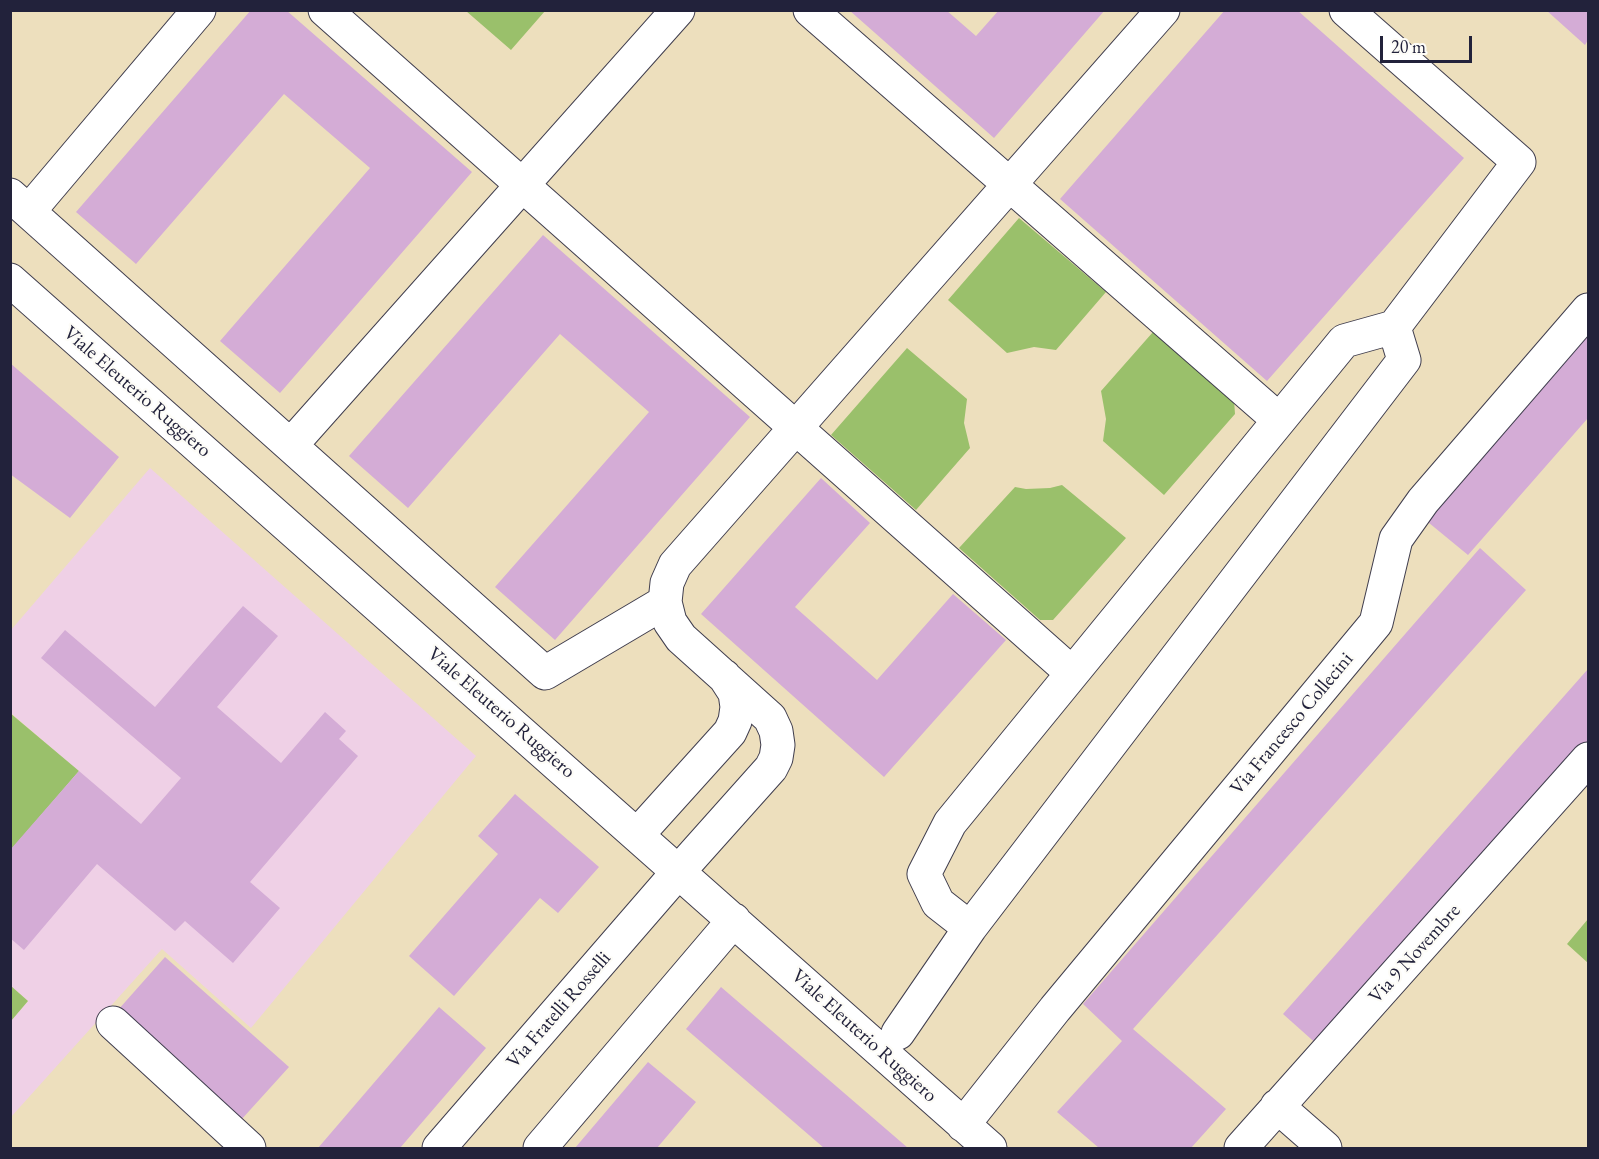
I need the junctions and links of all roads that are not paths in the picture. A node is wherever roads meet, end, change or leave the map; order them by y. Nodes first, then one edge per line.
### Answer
1 (199, 10) edge
2 (325, 10) edge
3 (678, 10) edge
4 (810, 10) edge
5 (1163, 10) edge
6 (1346, 10) edge
7 (522, 185) junction
8 (1010, 185) junction
9 (20, 203) edge
10 (10, 280) edge
11 (1588, 310) edge
12 (1394, 327) junction
13 (1279, 420) junction
14 (795, 428) junction
15 (291, 445) junction
16 (665, 602) junction
17 (719, 671) junction
18 (1072, 673) junction
19 (1588, 759) edge
20 (638, 834) junction
21 (678, 871) junction
22 (734, 920) junction
23 (970, 928) junction
24 (112, 1023) dead end
25 (898, 1033) dead end
26 (1277, 1106) junction
27 (963, 1125) junction
28 (249, 1149) edge
29 (439, 1149) edge
30 (540, 1149) edge
31 (990, 1149) edge
32 (1241, 1149) edge
33 (1325, 1149) edge

1 - 9 street
2 - 7 street
3 - 7 street
4 - 8 street
5 - 8 street
6 - 12 street
7 - 14 street
7 - 15 street
8 - 13 street
8 - 14 street
9 - 15 street
10 - 20 street, Viale Eleuterio Ruggiero
11 - 27 street, Via Francesco Collecini
12 - 13 street
12 - 23 street
13 - 18 street
14 - 16 street
14 - 18 street
15 - 16 street
16 - 17 street
17 - 20 street
17 - 21 street, Via Fratelli Rosselli
18 - 23 street
19 - 26 street, Via 9 Novembre
20 - 21 street, Viale Eleuterio Ruggiero
21 - 22 street, Viale Eleuterio Ruggiero
21 - 29 street, Via Fratelli Rosselli
22 - 27 street, Viale Eleuterio Ruggiero
22 - 30 street
23 - 25 street
24 - 28 street
26 - 32 street, Via 9 Novembre
26 - 33 street
27 - 31 street, Viale Eleuterio Ruggiero

